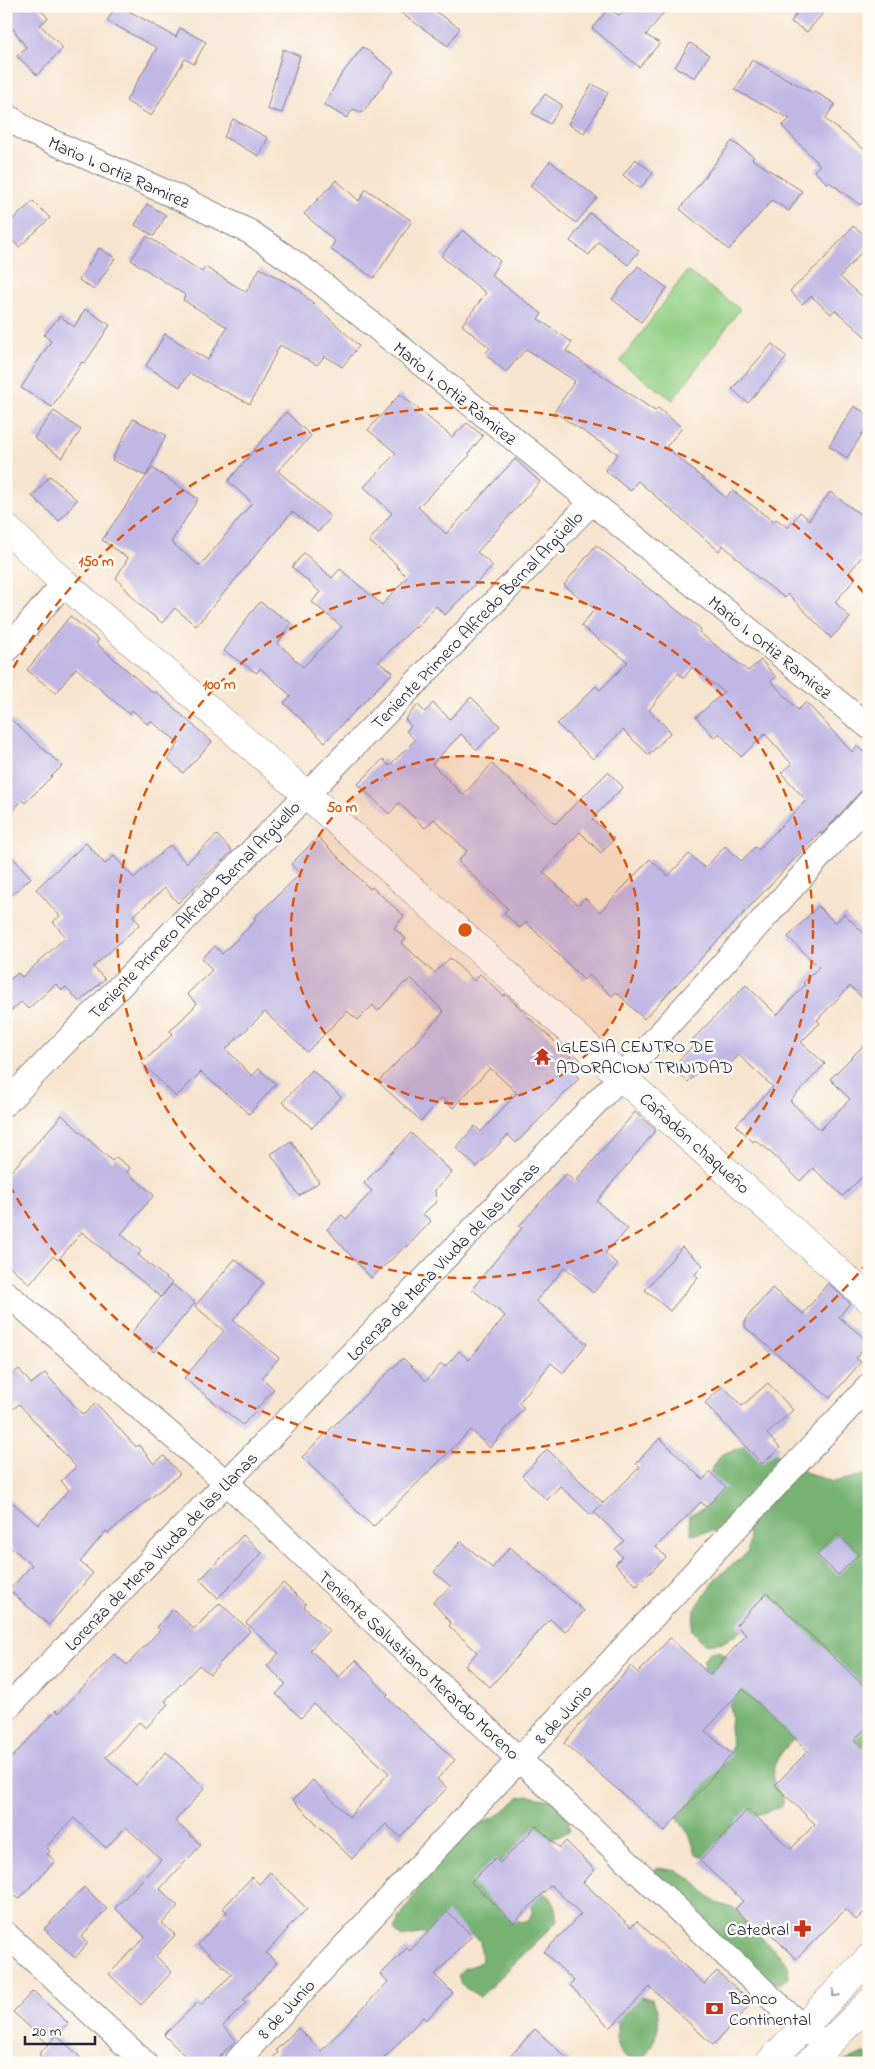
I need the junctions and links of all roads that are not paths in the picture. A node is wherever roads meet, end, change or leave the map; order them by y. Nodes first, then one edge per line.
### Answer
1 (6, 115) edge
2 (591, 503) junction
3 (6, 528) edge
4 (64, 583) junction
5 (6, 651) edge
6 (869, 727) edge
7 (306, 794) junction
8 (869, 802) edge
9 (621, 1077) junction
10 (6, 1103) edge
11 (6, 1293) edge
12 (869, 1299) edge
13 (869, 1386) edge
14 (227, 1483) junction
15 (6, 1710) edge
16 (520, 1760) junction
17 (6, 1934) edge
18 (869, 1958) edge
19 (869, 2003) edge
20 (803, 2028) junction
21 (817, 2054) edge
22 (145, 2063) edge
23 (235, 2063) edge
24 (769, 2063) edge

1 - 2 street, Mario I. Ortiz Ramirez
2 - 6 street, Mario I. Ortiz Ramirez
2 - 7 street, Teniente Primero Alfredo Bernal Argüello
3 - 4 main road, Cañadón chaqueño
4 - 5 street
4 - 7 main road, Cañadón chaqueño
7 - 9 main road, Cañadón chaqueño
7 - 10 street, Teniente Primero Alfredo Bernal Argüello
8 - 9 street, Lorenza de Mena Viuda de las Llanas
9 - 12 main road, Cañadón chaqueño
9 - 14 street, Lorenza de Mena Viuda de las Llanas
11 - 14 street, Teniente Salustiano Merardo Moreno
13 - 16 street, 8 de Junio
14 - 15 street, Lorenza de Mena Viuda de las Llanas
14 - 16 street, Teniente Salustiano Merardo Moreno
16 - 20 street, Teniente Salustiano Merardo Moreno
16 - 23 street, 8 de Junio
17 - 22 street
18 -> 20 main road
19 - 21 main road
20 - 21 street, Teniente Salustiano Merardo Moreno
20 - 24 main road

